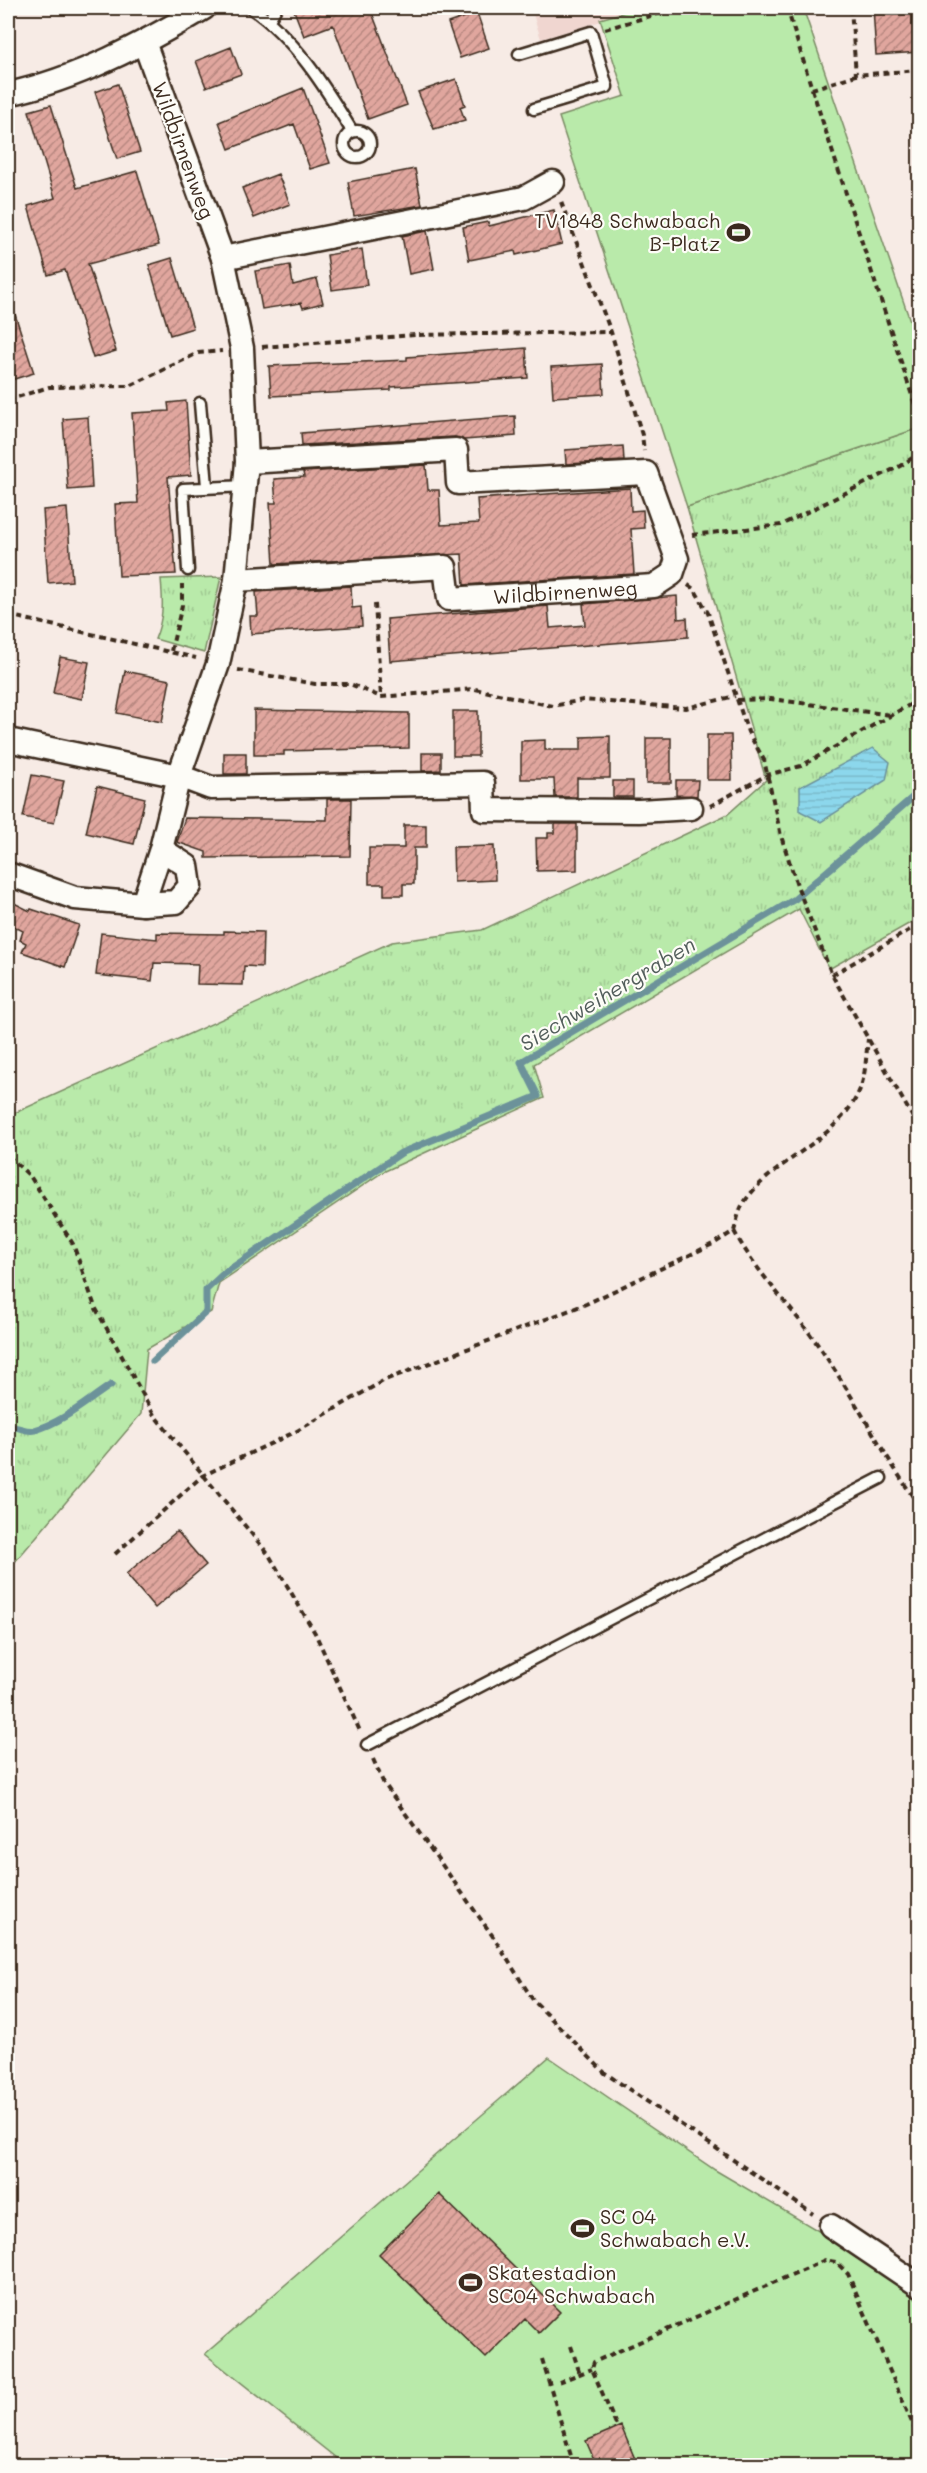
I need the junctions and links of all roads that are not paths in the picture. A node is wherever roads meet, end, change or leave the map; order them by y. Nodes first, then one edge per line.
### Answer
1 (204, 8) edge
2 (251, 8) edge
3 (276, 8) edge
4 (269, 20) junction
5 (144, 42) junction
6 (519, 54) dead end
7 (8, 94) edge
8 (534, 109) dead end
9 (352, 131) dead end
10 (553, 182) road end
11 (223, 258) junction
12 (200, 403) dead end
13 (247, 462) junction
14 (207, 486) junction
15 (246, 486) junction
16 (188, 570) road end
17 (236, 580) junction
18 (8, 740) edge
19 (179, 776) junction
20 (692, 808) road end
21 (161, 849) junction
22 (8, 874) edge
23 (143, 904) junction
24 (881, 1478) dead end
25 (367, 1745) road end
26 (831, 2226) road end
27 (920, 2286) edge

1 - 5 street
2 - 4 lane
3 - 4 lane
4 - 9 lane
5 - 7 street
5 - 11 street, Wildbirnenweg
6 - 8 lane
10 - 11 street
11 - 13 street, Wildbirnenweg
12 - 14 lane
13 - 15 street, Wildbirnenweg
13 - 17 street, Wildbirnenweg
14 - 15 lane
14 - 16 lane
15 - 17 street, Wildbirnenweg
17 - 19 street, Wildbirnenweg
18 - 19 street
19 - 20 street
19 - 21 street, Wildbirnenweg
21 - 23 street, Wildbirnenweg
21 - 23 street
22 - 23 street
24 - 25 lane
26 - 27 street

